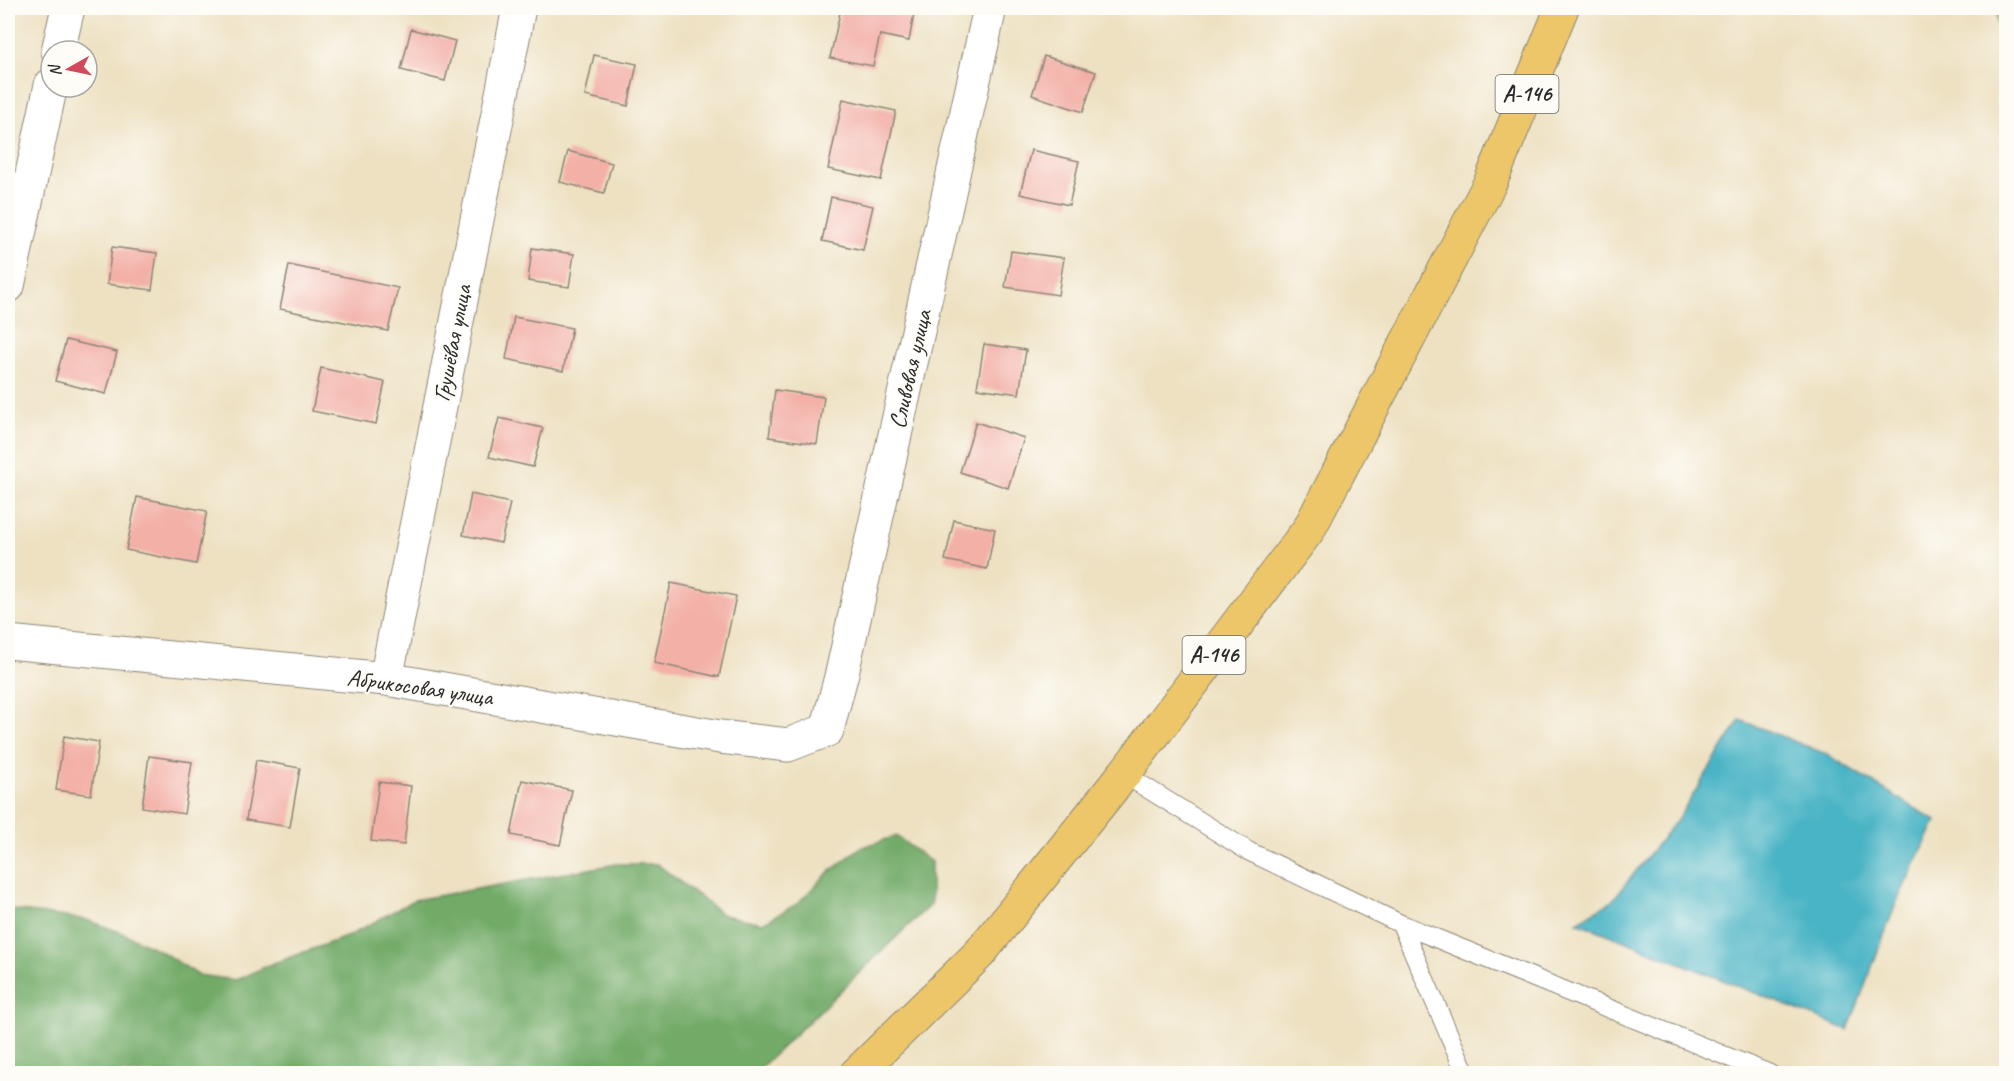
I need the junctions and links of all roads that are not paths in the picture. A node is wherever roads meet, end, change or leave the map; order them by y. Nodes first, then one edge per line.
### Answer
1 (68, 8) edge
2 (519, 8) edge
3 (990, 8) edge
4 (1562, 8) edge
5 (61, 39) edge
6 (48, 99) edge
7 (8, 286) edge
8 (8, 642) edge
9 (386, 679) junction
10 (827, 730) joint
11 (1124, 774) junction
12 (1401, 924) junction
13 (856, 1074) edge
14 (1466, 1074) edge
15 (1770, 1074) edge

1 - 5 street
2 - 9 street, Грушёвая улица
3 - 10 street, Сливовая улица
4 - 11 highway, А-146
6 - 7 street
8 - 9 street, Абрикосовая улица
9 - 10 street, Абрикосовая улица
11 - 12 lane
11 - 13 highway, А-146
12 - 14 lane
12 - 15 lane

